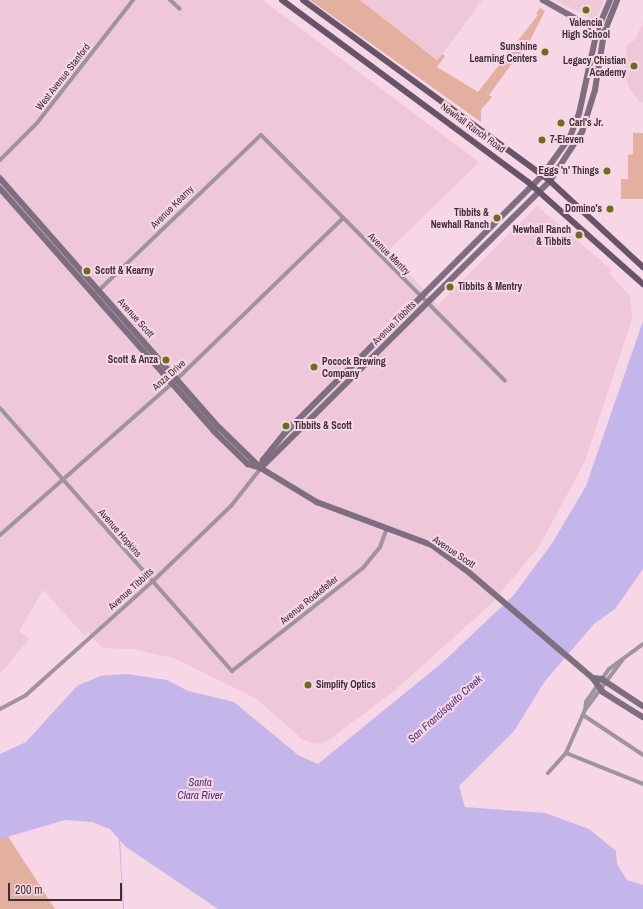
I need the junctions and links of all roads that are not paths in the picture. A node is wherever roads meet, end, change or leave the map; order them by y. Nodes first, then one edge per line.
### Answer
1 (133, 0) edge
2 (170, 0) edge
3 (282, 0) edge
4 (304, 0) edge
5 (544, 0) edge
6 (610, 0) edge
7 (617, 0) edge
8 (180, 9) dead end
9 (598, 31) junction
10 (604, 33) junction
11 (264, 136) joint
12 (0, 160) edge
13 (542, 176) junction
14 (0, 178) edge
15 (550, 181) junction
16 (534, 186) junction
17 (0, 188) edge
18 (540, 192) junction
19 (342, 219) junction
20 (643, 267) edge
21 (643, 284) edge
22 (97, 293) junction
23 (422, 298) junction
24 (427, 303) junction
25 (177, 378) junction
26 (505, 381) dead end
27 (172, 383) junction
28 (0, 408) edge
29 (261, 468) junction
30 (63, 480) junction
31 (387, 528) junction
32 (0, 535) edge
33 (152, 582) junction
34 (643, 644) edge
35 (624, 659) junction
36 (228, 669) joint
37 (592, 678) junction
38 (602, 679) junction
39 (607, 682) junction
40 (596, 686) junction
41 (602, 690) junction
42 (643, 706) edge
43 (0, 709) edge
44 (584, 712) junction
45 (643, 717) edge
46 (566, 753) junction
47 (643, 755) edge
48 (548, 773) dead end
49 (643, 784) edge

1 - 12 street, West Avenue Stanford
2 - 8 street
3 - 16 main road, Newhall Ranch Road
4 - 13 main road, Newhall Ranch Road
5 - 9 main road
6 - 9 main road, Avenue Tibbitts
7 - 10 main road, Avenue Tibbitts
9 - 10 main road
9 - 13 main road, Avenue Tibbitts
10 - 15 main road, Avenue Tibbitts
11 - 19 street, Avenue Mentry
11 - 22 street, Avenue Kearny
13 - 15 main road, Newhall Ranch Road
13 - 16 main road, Avenue Tibbitts
14 - 22 main road, Avenue Scott
15 - 18 main road, Avenue Tibbitts
15 - 20 main road, Newhall Ranch Road
16 - 18 main road, Newhall Ranch Road
16 - 23 main road, Avenue Tibbitts
17 - 22 main road, Avenue Scott
18 - 21 main road, Newhall Ranch Road
18 - 24 main road, Avenue Tibbitts
19 - 23 street, Avenue Mentry
19 - 25 street, Anza Drive
22 - 25 main road, Avenue Scott
22 - 27 main road, Avenue Scott
23 - 24 street, Avenue Mentry
23 - 29 main road, Avenue Tibbitts
24 - 26 street, Avenue Mentry
24 - 29 main road, Avenue Tibbitts
25 - 27 street, Anza Drive
25 - 29 main road, Avenue Scott
27 - 29 main road, Avenue Scott
27 - 30 street, Anza Drive
28 - 30 street, Avenue Hopkins
29 - 31 main road, Avenue Scott
29 - 33 street, Avenue Tibbitts
30 - 32 street, Anza Drive
30 - 33 street, Avenue Hopkins
31 - 36 street, Avenue Rockefeller
31 - 37 main road, Avenue Scott
33 - 36 street, Avenue Hopkins
33 - 43 street, Avenue Tibbitts
34 - 35 street
35 - 38 street
35 - 39 street
37 - 38 main road
37 - 40 main road, Avenue Scott
38 - 39 main road
38 - 40 street
39 - 41 street
39 - 42 main road
40 - 41 main road, Avenue Scott
40 - 44 street
41 - 44 street
41 - 45 main road, Avenue Scott
44 - 46 street
44 - 47 street
46 - 48 street
46 - 49 street

